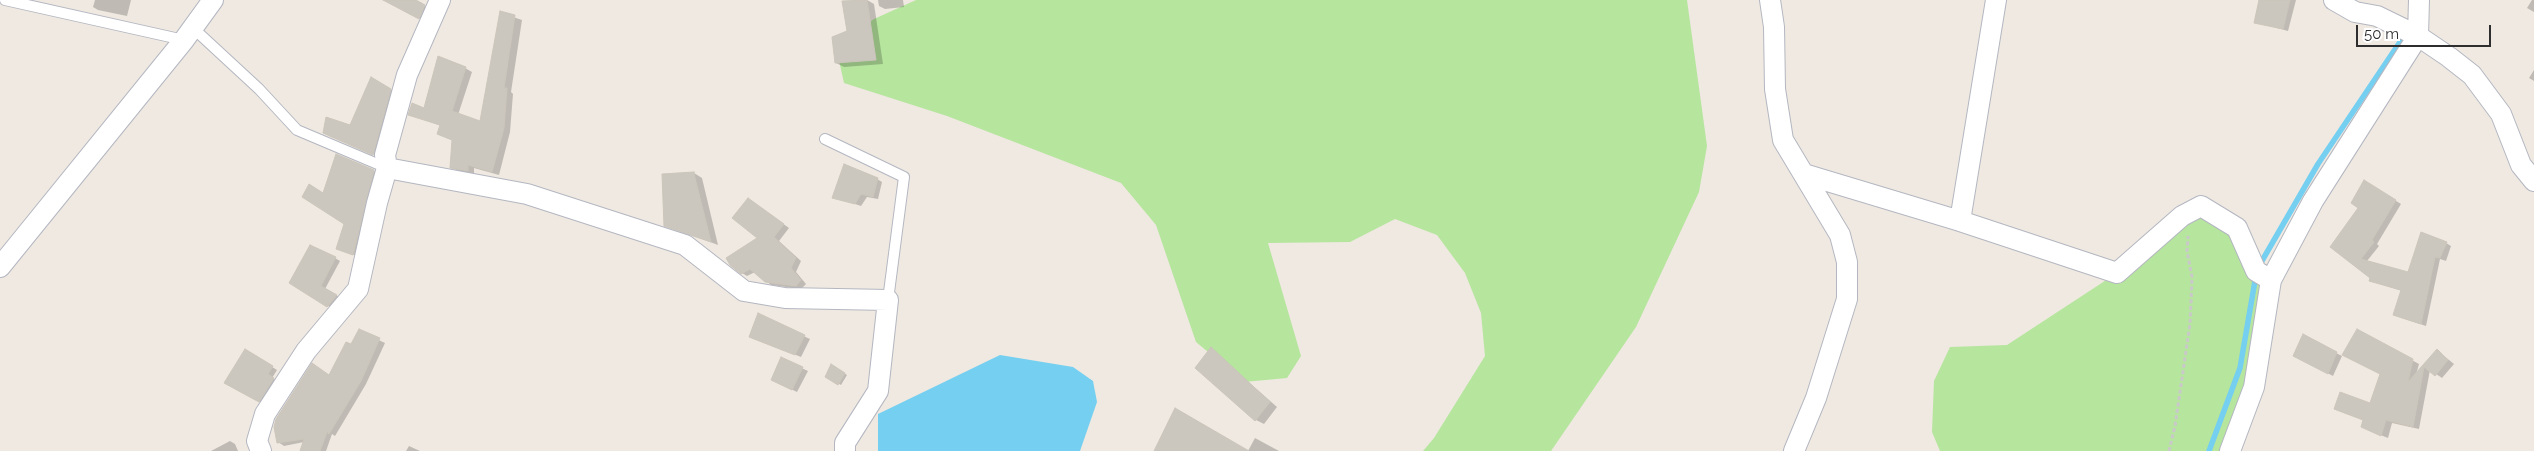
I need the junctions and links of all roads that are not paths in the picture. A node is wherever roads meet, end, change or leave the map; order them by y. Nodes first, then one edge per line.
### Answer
1 (5, 0) edge
2 (213, 0) edge
3 (440, 0) edge
4 (1770, 0) edge
5 (1996, 0) edge
6 (2334, 0) edge
7 (2419, 0) edge
8 (189, 34) junction
9 (2418, 36) junction
10 (825, 139) dead end
11 (387, 168) junction
12 (1804, 174) junction
13 (2534, 181) edge
14 (1960, 220) junction
15 (0, 267) edge
16 (2272, 280) junction
17 (888, 300) junction
18 (261, 451) edge
19 (845, 451) edge
20 (1794, 451) edge
21 (2230, 451) edge

1 - 8 lane
2 - 8 street
3 - 11 street
4 - 12 street
5 - 14 street
6 - 9 street
7 - 9 street
8 - 11 lane
8 - 15 street
9 - 13 street
9 - 16 street
10 - 17 lane
11 - 17 street
11 - 18 street
12 - 14 street
12 - 20 street
14 - 16 street
16 - 21 street
17 - 19 street

